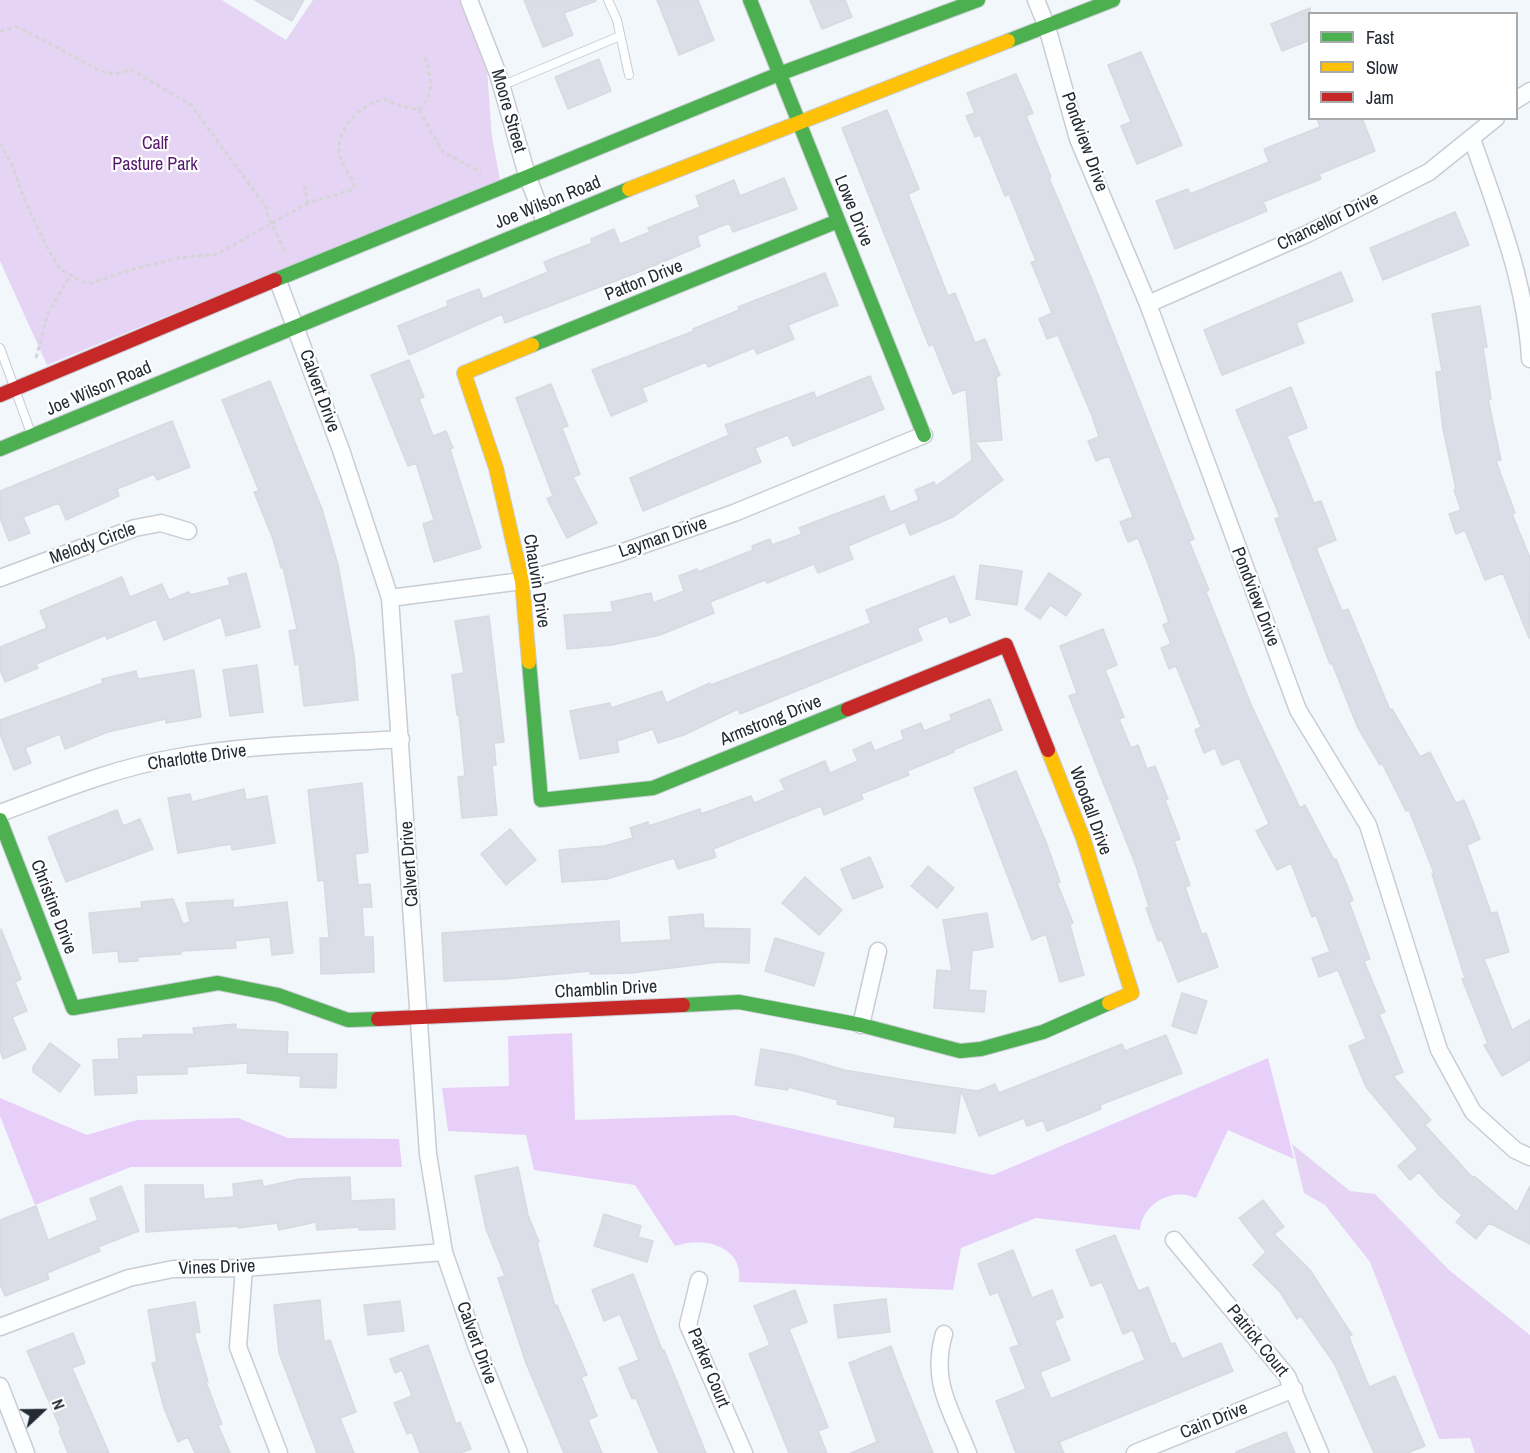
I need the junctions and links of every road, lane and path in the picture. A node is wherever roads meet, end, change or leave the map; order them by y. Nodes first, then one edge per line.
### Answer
1 (469, 0) edge
2 (608, 0) edge
3 (750, 0) edge
4 (978, 0) edge
5 (1036, 0) edge
6 (1113, 0) edge
7 (1047, 27) junction
8 (0, 31) edge
9 (620, 36) junction
10 (424, 54) dead end
11 (779, 74) junction
12 (629, 75) dead end
13 (501, 86) junction
14 (419, 110) junction
15 (1494, 120) edge
16 (798, 122) junction
17 (1472, 139) junction
18 (0, 143) edge
19 (483, 173) dead end
20 (526, 175) junction
21 (304, 185) dead end
22 (308, 203) junction
23 (838, 221) junction
24 (545, 222) junction
25 (272, 223) junction
26 (288, 259) dead end
27 (70, 276) junction
28 (278, 280) junction
29 (1148, 304) junction
30 (295, 327) junction
31 (0, 352) edge
32 (1530, 358) edge
33 (35, 360) dead end
34 (464, 373) joint
35 (7, 392) edge
36 (924, 435) joint
37 (32, 436) junction
38 (0, 449) edge
39 (188, 531) dead end
40 (0, 578) edge
41 (522, 581) junction
42 (390, 598) junction
43 (1006, 645) joint
44 (401, 739) junction
45 (542, 800) joint
46 (0, 813) edge
47 (0, 820) edge
48 (878, 951) dead end
49 (1132, 993) joint
50 (74, 1008) joint
51 (421, 1017) junction
52 (861, 1025) junction
53 (1530, 1157) edge
54 (1174, 1240) dead end
55 (444, 1252) junction
56 (244, 1268) junction
57 (699, 1280) dead end
58 (0, 1327) edge
59 (944, 1334) dead end
60 (0, 1386) edge
61 (1294, 1389) junction
62 (26, 1453) edge
63 (279, 1453) edge
64 (519, 1453) edge
65 (744, 1453) edge
66 (968, 1453) edge
67 (1135, 1453) edge
68 (1320, 1453) edge

1 - 13 street, Moore Street
2 - 9 lane
3 - 11 street, Lowe Drive
4 - 11 street, Joe Wilson Road
5 - 7 street, Pondview Drive
6 - 7 street, Joe Wilson Road
7 - 16 street, Joe Wilson Road
7 - 29 street, Pondview Drive
8 - 25 path
9 - 12 lane
9 - 13 lane
10 - 14 path
11 - 16 street, Lowe Drive
11 - 20 street, Joe Wilson Road
13 - 20 street, Moore Street
14 - 19 path
14 - 22 path
15 - 17 street, Chancellor Drive
16 - 23 street, Lowe Drive
16 - 24 street, Joe Wilson Road
17 - 29 street, Chancellor Drive
17 - 32 street
18 - 27 path
20 - 24 street, Moore Street
20 - 28 street, Joe Wilson Road
21 - 22 path
22 - 25 path
23 - 34 street, Patton Drive
23 - 36 street, Lowe Drive
24 - 30 street, Joe Wilson Road
25 - 26 path
25 - 27 path
27 - 33 path
28 - 30 street, Calvert Drive
28 - 35 street, Joe Wilson Road
29 - 53 street, Pondview Drive
30 - 37 street, Joe Wilson Road
30 - 42 street, Calvert Drive
31 - 35 lane
34 - 41 street, Chauvin Drive
35 - 37 lane
36 - 41 street, Layman Drive
37 - 38 street, Joe Wilson Road
39 - 40 street, Melody Circle
41 - 42 street, Layman Drive
41 - 45 street, Chauvin Drive
42 - 44 street, Calvert Drive
43 - 45 street, Armstrong Drive
43 - 49 street, Woodall Drive
44 - 46 street, Charlotte Drive
44 - 51 street, Calvert Drive
47 - 50 street, Christine Drive
48 - 52 street
49 - 52 street, Chamblin Drive
50 - 51 street, Chamblin Drive
51 - 52 street, Chamblin Drive
51 - 55 street, Calvert Drive
54 - 61 street, Patrick Court
55 - 56 street, Vines Drive
55 - 64 street, Calvert Drive
56 - 58 street, Vines Drive
56 - 63 street
57 - 65 street, Parker Court
59 - 66 street
60 - 62 street
61 - 67 street, Cain Drive
61 - 68 street, Patrick Court

